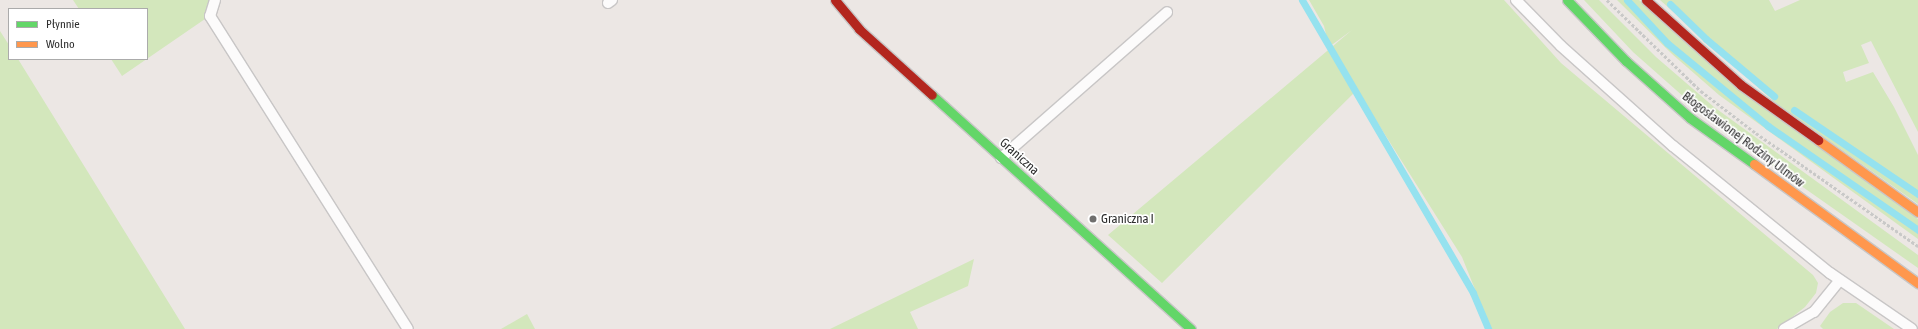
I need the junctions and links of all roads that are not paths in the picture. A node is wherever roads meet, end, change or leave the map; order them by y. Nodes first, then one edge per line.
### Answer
1 (215, 0) edge
2 (835, 0) edge
3 (1516, 0) edge
4 (1567, 0) edge
5 (1646, 0) edge
6 (1167, 12) dead end
7 (1001, 158) junction
8 (1918, 212) edge
9 (1840, 280) junction
10 (1918, 283) edge
11 (408, 329) edge
12 (1191, 329) edge
13 (1784, 329) edge
14 (1912, 329) edge

1 - 11 lane
2 - 7 street, Graniczna
3 - 9 lane
4 - 10 street, Błogosławionej Rodziny Ulmów
5 - 8 street
6 - 7 lane
7 - 12 street, Graniczna
9 - 13 lane
9 - 14 lane

